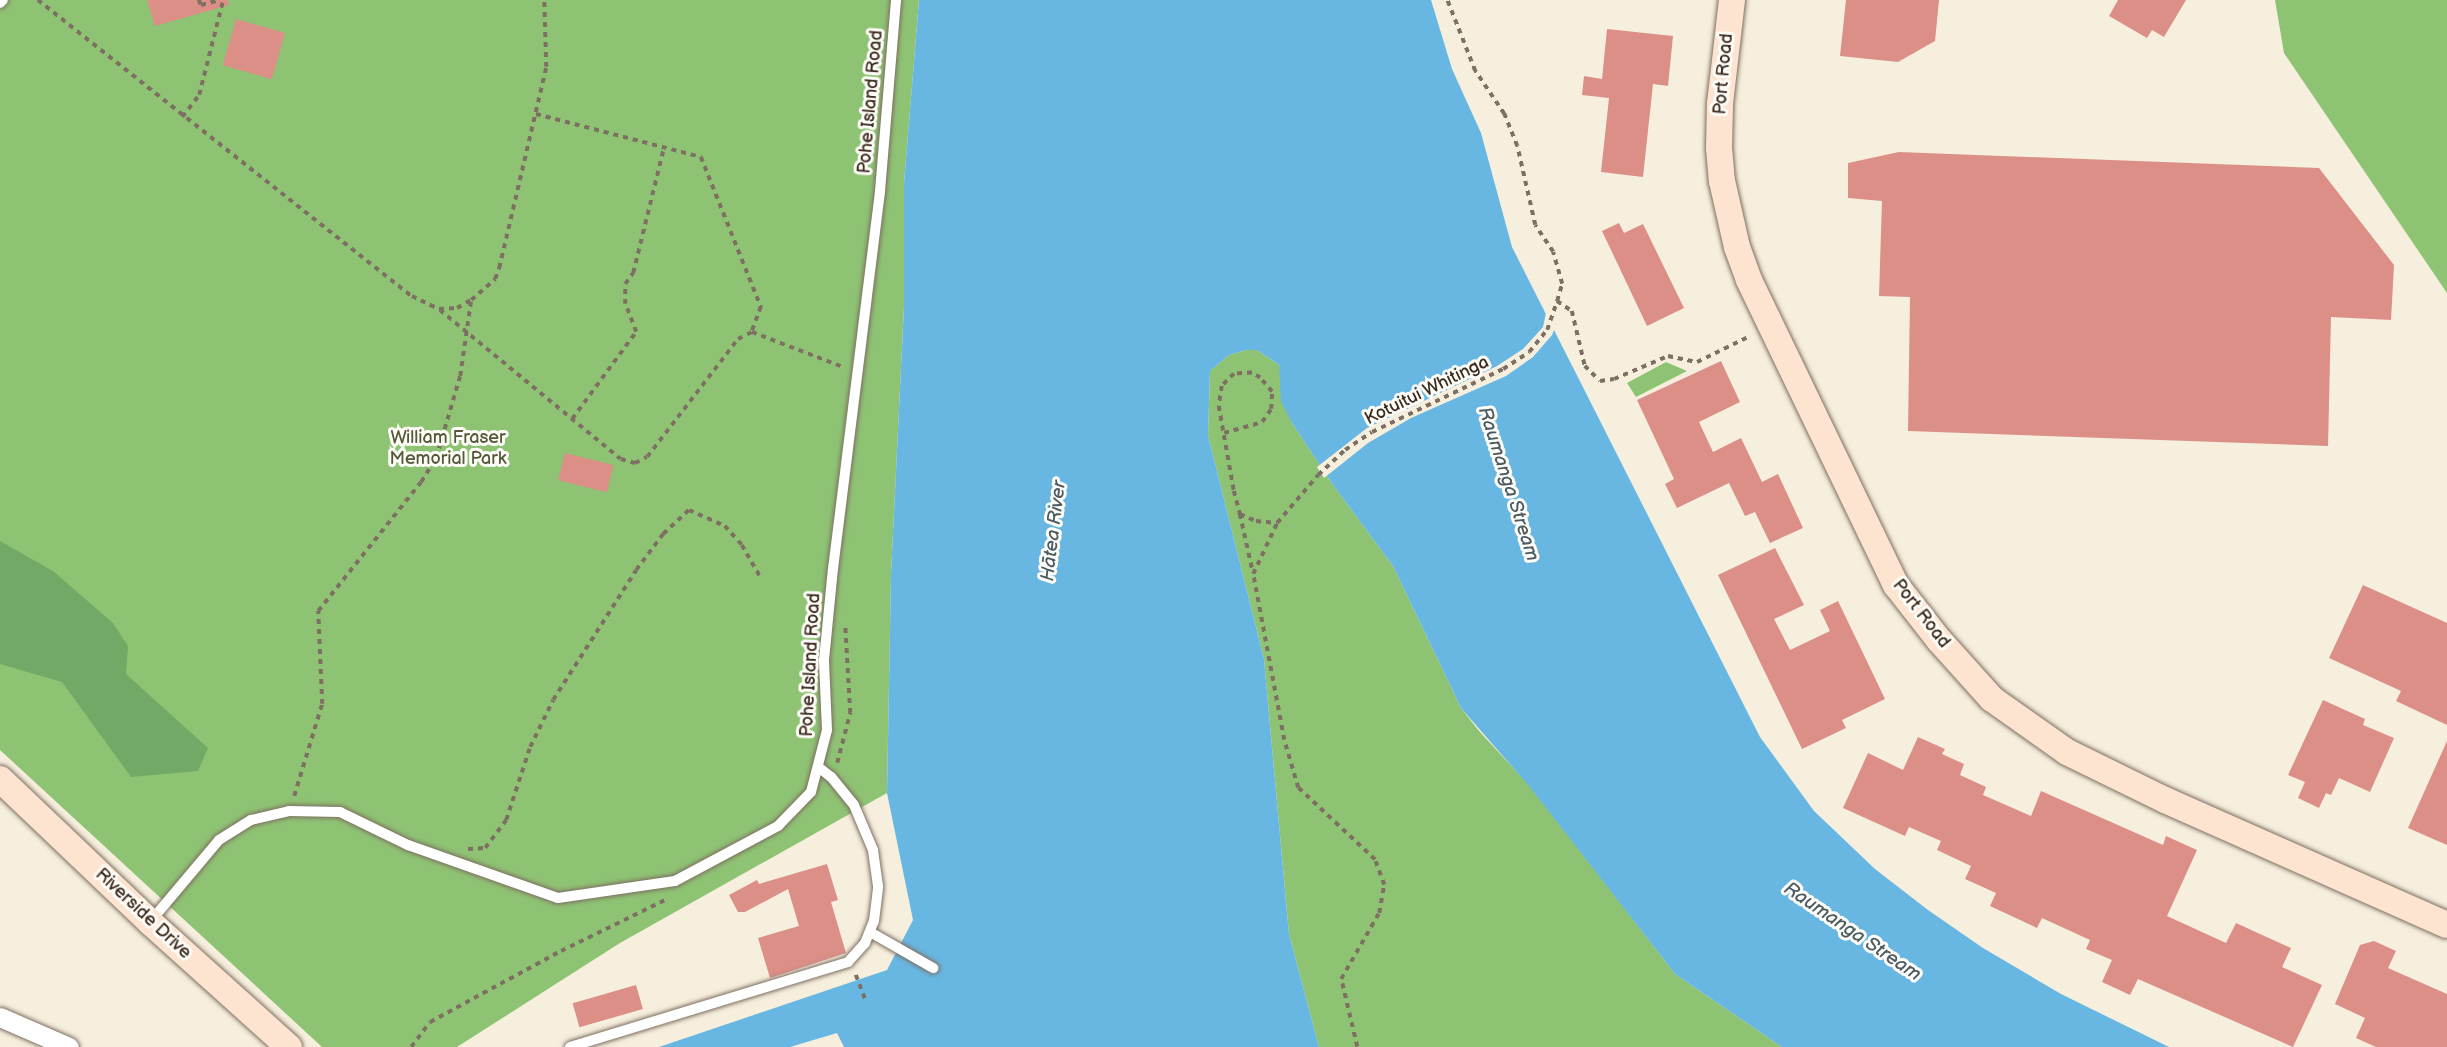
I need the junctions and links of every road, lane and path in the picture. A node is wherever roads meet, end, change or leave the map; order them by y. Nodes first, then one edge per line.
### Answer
1 (38, 0) edge
2 (199, 0) edge
3 (222, 0) edge
4 (544, 0) edge
5 (896, 0) edge
6 (1447, 0) edge
7 (1732, 0) edge
8 (535, 114) junction
9 (182, 117) junction
10 (664, 147) junction
11 (471, 300) junction
12 (1557, 301) junction
13 (439, 309) junction
14 (1771, 326) junction
15 (467, 332) junction
16 (752, 332) junction
17 (857, 373) junction
18 (572, 419) junction
19 (1224, 433) junction
20 (1240, 514) junction
21 (1277, 523) junction
22 (1253, 574) junction
23 (762, 579) dead end
24 (845, 625) dead end
25 (818, 767) junction
26 (831, 777) junction
27 (4, 789) edge
28 (289, 811) junction
29 (431, 853) junction
30 (668, 899) dead end
31 (150, 922) junction
32 (2447, 925) edge
33 (870, 932) junction
34 (933, 968) dead end
35 (854, 970) dead end
36 (864, 999) dead end
37 (0, 1017) edge
38 (69, 1047) edge
39 (289, 1047) edge
40 (411, 1047) edge
41 (570, 1047) edge
42 (1357, 1047) edge

1 - 9 path
2 - 3 path
3 - 9 path
4 - 8 path
5 - 17 lane, Pohe Island Road
6 - 12 path
7 - 14 main road, Port Road
8 - 10 path
8 - 11 path
9 - 13 path
10 - 16 path
10 - 18 path
11 - 13 path
11 - 15 path
12 - 14 path
12 - 21 path, Kotuitui Whitinga
13 - 15 path
14 - 32 main road, Port Road
15 - 18 path
15 - 28 path
16 - 17 path
16 - 18 path
17 - 25 lane, Pohe Island Road
19 - 19 path
19 - 20 path
20 - 21 path
20 - 22 path
21 - 22 path, Kotuitui Whitinga
22 - 42 path
23 - 29 path
24 - 26 path
25 - 26 lane
25 - 29 lane, Pohe Island Road
26 - 33 lane
27 - 31 main road, Riverside Drive
28 - 29 lane, Pohe Island Road
28 - 31 lane, Pohe Island Road
30 - 40 path
31 - 39 main road, Riverside Drive
33 - 34 lane
33 - 41 lane
35 - 36 path
37 - 38 street

